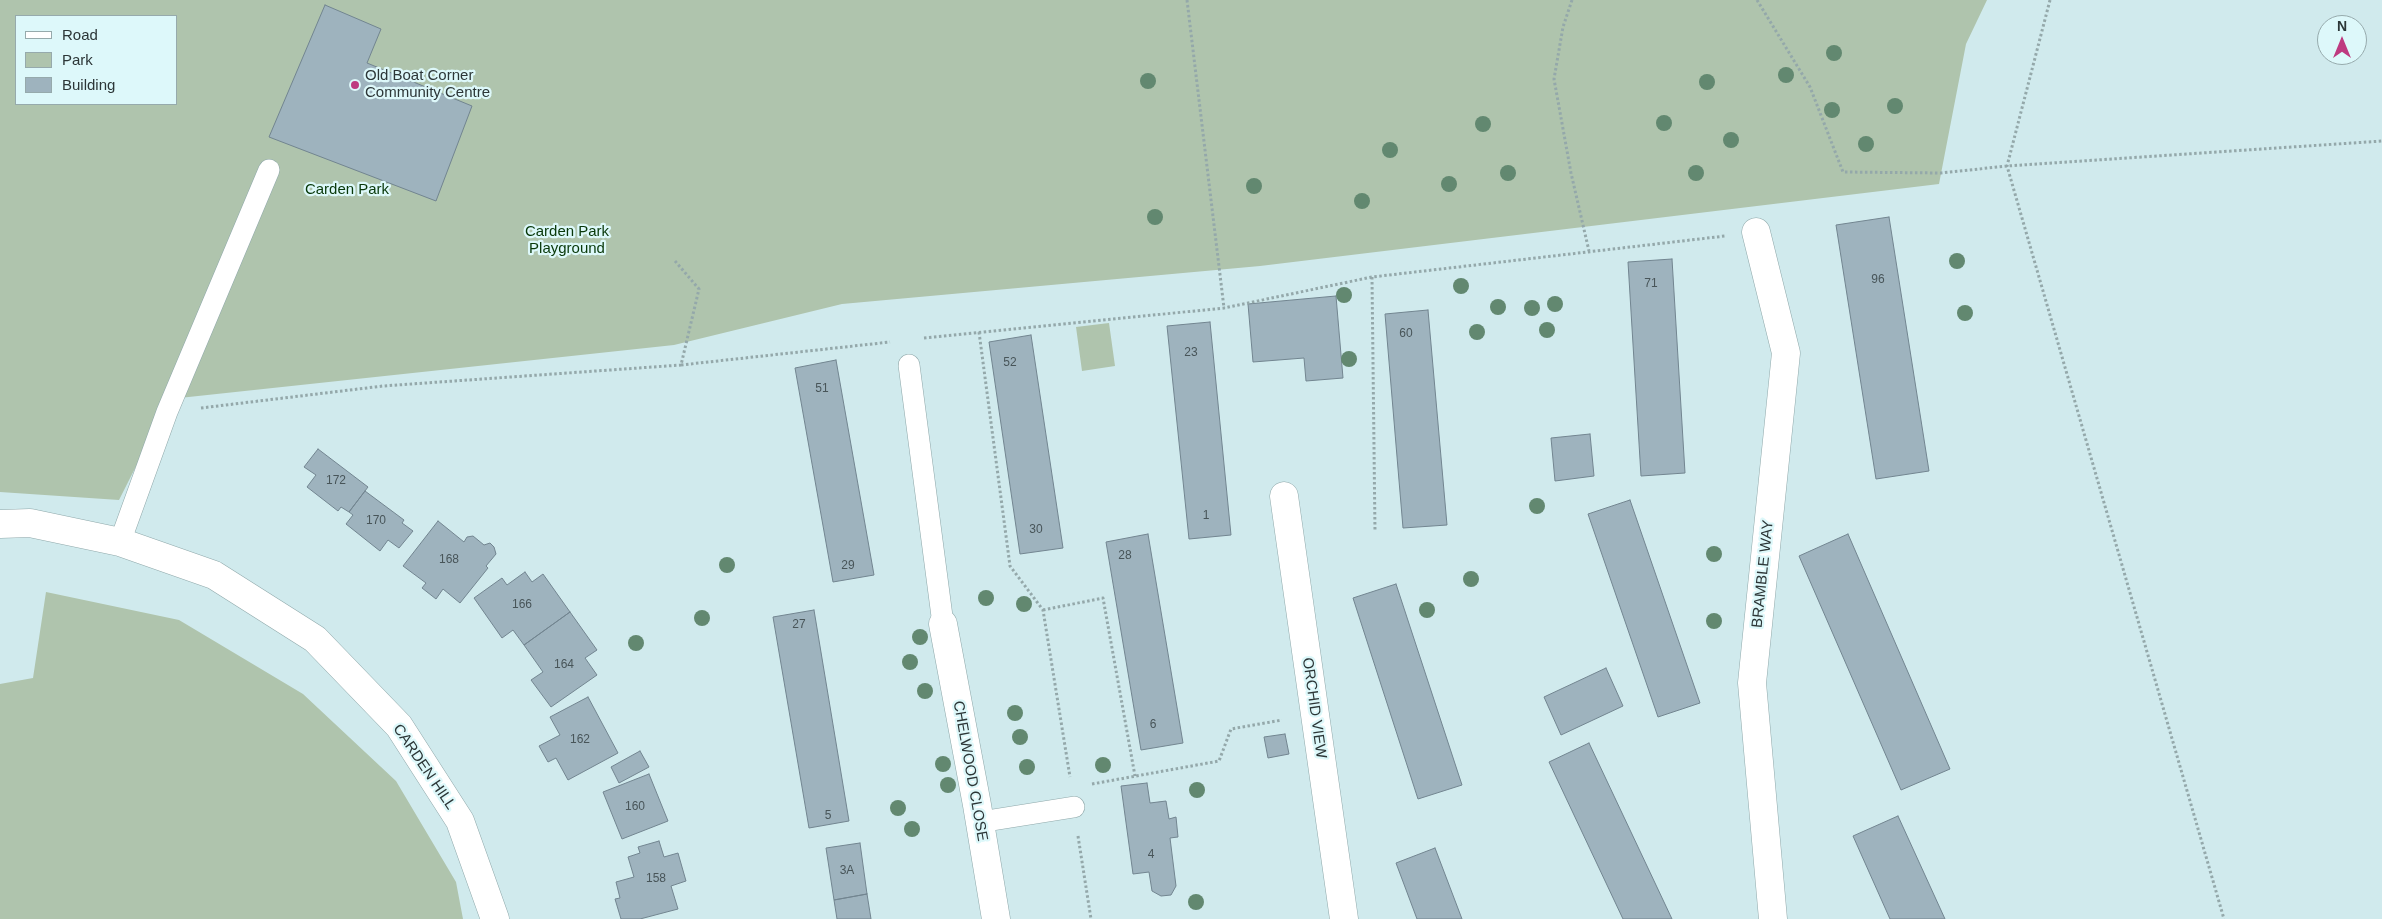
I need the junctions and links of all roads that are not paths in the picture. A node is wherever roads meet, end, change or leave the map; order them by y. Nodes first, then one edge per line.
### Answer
1 (269, 170) dead end
2 (1756, 232) road end
3 (909, 365) dead end
4 (1284, 496) dead end
5 (0, 524) edge
6 (120, 542) junction
7 (943, 624) joint
8 (1073, 797) road end
9 (980, 822) junction
10 (494, 919) edge
11 (996, 919) edge
12 (1344, 919) edge
13 (1773, 919) edge

1 - 6 lane
2 - 13 street, BRAMBLE WAY
3 - 7 lane
4 - 12 street, ORCHID VIEW
5 - 6 street, CARDEN HILL
6 - 10 street, CARDEN HILL
7 - 9 street, CHELWOOD CLOSE
8 - 9 lane
9 - 11 street, CHELWOOD CLOSE

